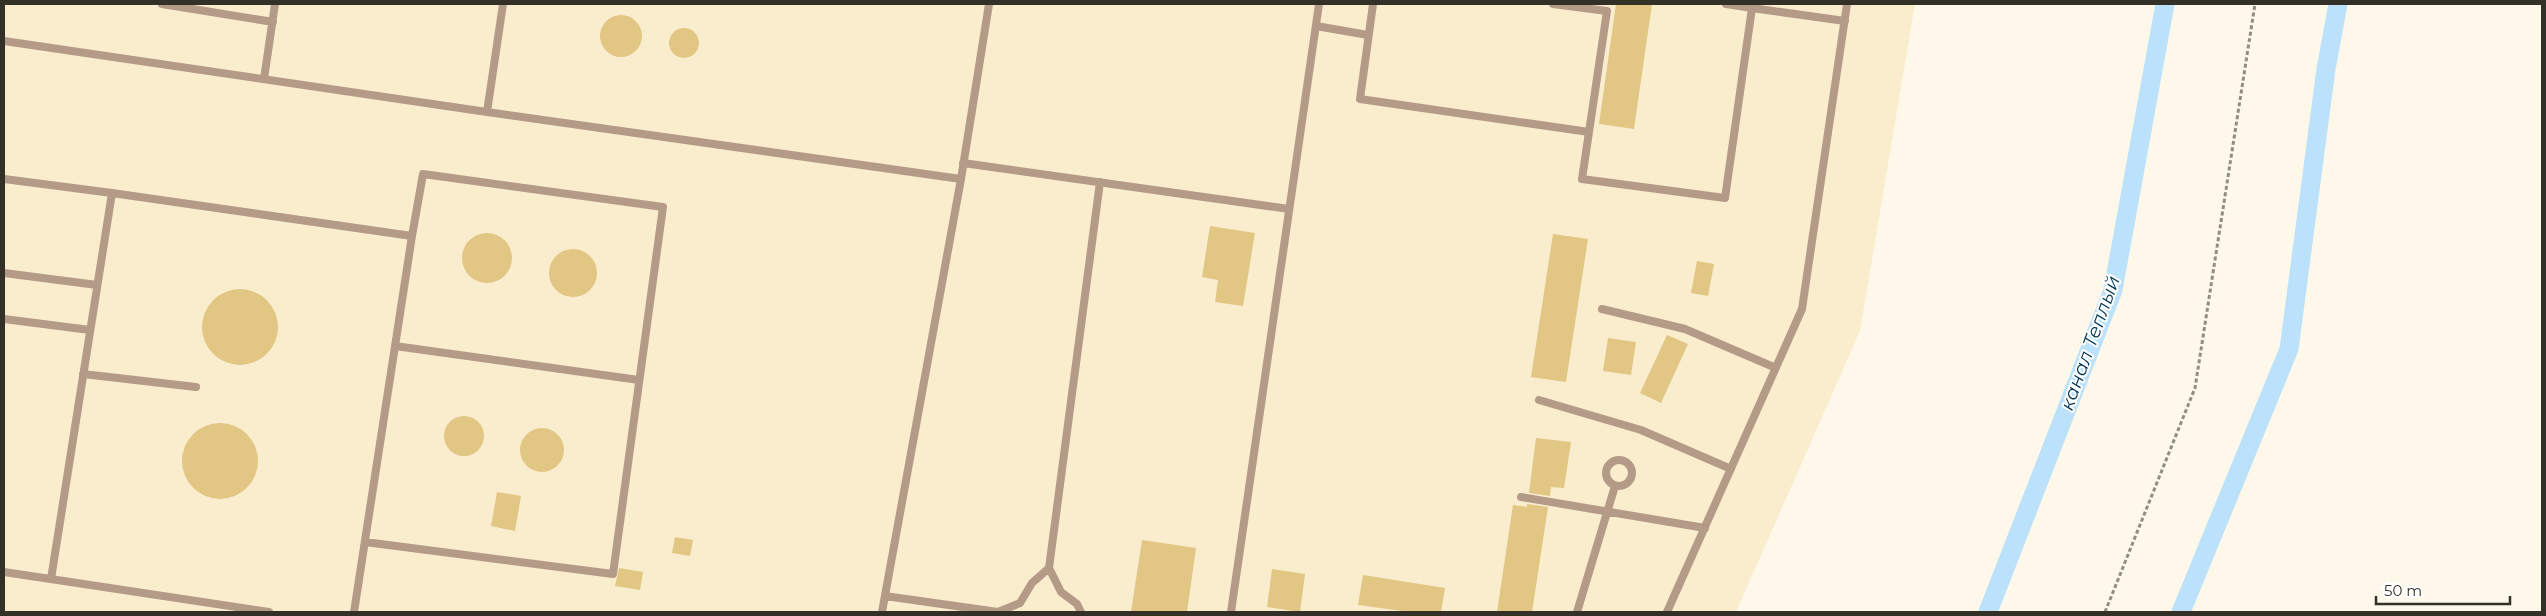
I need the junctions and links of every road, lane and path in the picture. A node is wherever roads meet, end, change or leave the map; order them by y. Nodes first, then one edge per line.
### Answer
1 (162, 4) edge
2 (275, 4) edge
3 (503, 4) edge
4 (989, 4) edge
5 (1319, 4) edge
6 (1373, 4) edge
7 (1553, 4) edge
8 (1726, 4) edge
9 (1847, 4) edge
10 (2255, 4) edge
11 (1608, 7) edge
12 (1752, 8) junction
13 (1845, 21) junction
14 (272, 22) junction
15 (1316, 26) junction
16 (1368, 34) junction
17 (4, 41) edge
18 (264, 79) junction
19 (487, 112) junction
20 (1589, 132) junction
21 (963, 163) junction
22 (4, 179) edge
23 (961, 179) junction
24 (1100, 182) junction
25 (112, 193) junction
26 (1289, 209) junction
27 (412, 236) junction
28 (4, 273) edge
29 (97, 285) junction
30 (1602, 309) dead end
31 (4, 318) edge
32 (90, 330) junction
33 (395, 346) junction
34 (1776, 368) junction
35 (83, 374) junction
36 (639, 380) junction
37 (196, 387) dead end
38 (1539, 400) dead end
39 (1731, 469) junction
40 (1615, 486) dead end
41 (1522, 497) dead end
42 (1607, 512) junction
43 (1705, 528) junction
44 (365, 542) junction
45 (1049, 568) junction
46 (4, 572) edge
47 (51, 579) junction
48 (885, 596) junction
49 (269, 612) edge
50 (354, 612) edge
51 (882, 612) edge
52 (1081, 612) edge
53 (1230, 612) edge
54 (1577, 612) edge
55 (1668, 612) edge
56 (2105, 612) edge

1 - 14 lane
2 - 14 lane
3 - 19 lane
4 - 21 lane
5 - 15 lane
6 - 16 lane
7 - 11 lane
8 - 12 lane
9 - 13 lane
10 - 56 path
11 - 20 lane
12 - 13 lane
12 - 20 lane
13 - 34 lane
14 - 18 lane
15 - 16 lane
15 - 26 lane
16 - 20 lane
17 - 18 lane
18 - 19 lane
19 - 23 lane
21 - 23 lane
21 - 24 lane
22 - 25 lane
23 - 48 lane
24 - 26 lane
24 - 45 lane
25 - 27 lane
25 - 29 lane
26 - 53 lane
27 - 33 lane
27 - 36 lane
28 - 29 lane
29 - 32 lane
30 - 34 lane
31 - 32 lane
32 - 35 lane
33 - 36 lane
33 - 44 lane
34 - 39 lane
35 - 37 lane
35 - 47 lane
36 - 44 lane
38 - 39 lane
39 - 43 lane
40 - 42 lane
41 - 42 lane
42 - 43 lane
42 - 54 lane
43 - 55 lane
44 - 50 lane
45 - 48 lane
45 - 52 lane
46 - 47 lane
47 - 49 lane
48 - 51 lane

